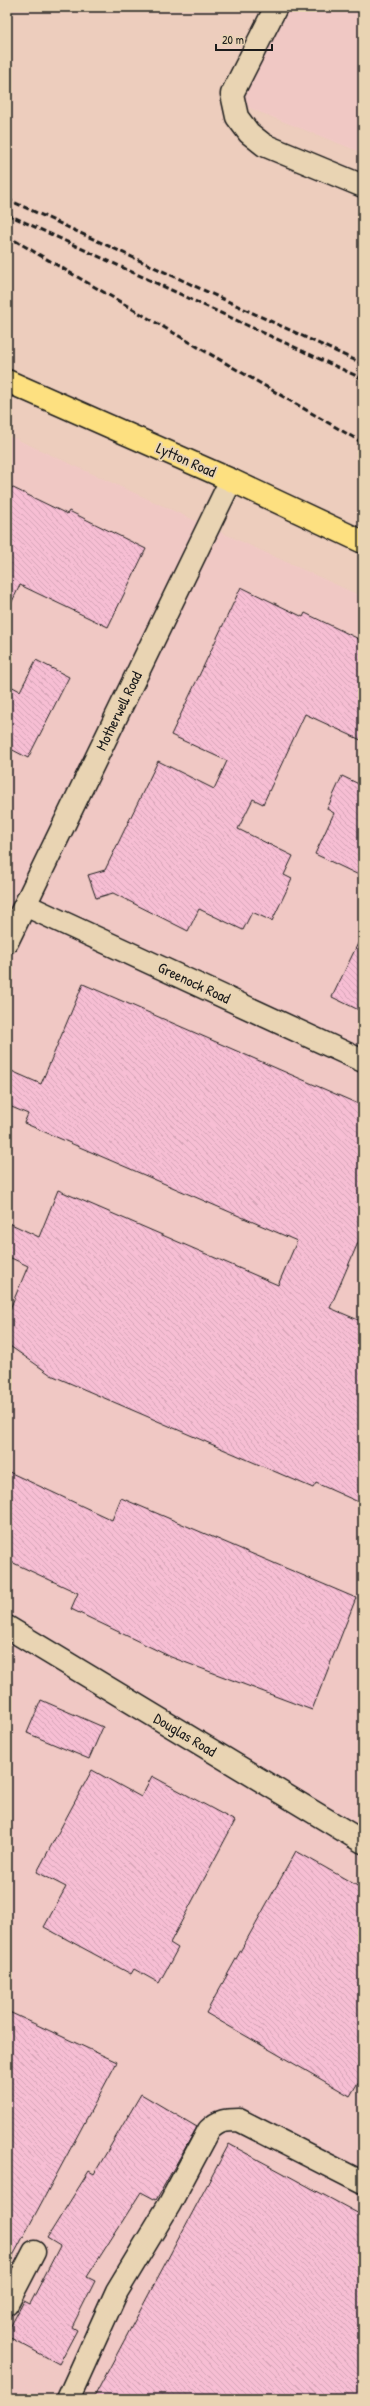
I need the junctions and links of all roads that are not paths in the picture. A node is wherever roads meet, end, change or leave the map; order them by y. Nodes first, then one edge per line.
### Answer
1 (276, 7) edge
2 (363, 186) edge
3 (7, 381) edge
4 (231, 480) junction
5 (363, 542) edge
6 (25, 905) junction
7 (7, 942) edge
8 (363, 1061) edge
9 (7, 1627) edge
10 (363, 1842) edge
11 (363, 2182) edge
12 (34, 2252) dead end
13 (7, 2304) edge
14 (68, 2399) edge

1 - 2 street
3 - 4 main road, Lytton Road
4 - 5 main road, Lytton Road
4 - 6 street, Motherwell Road
6 - 7 street, Motherwell Road
6 - 8 street, Greenock Road
9 - 10 street, Douglas Road
11 - 14 street
12 - 13 street

